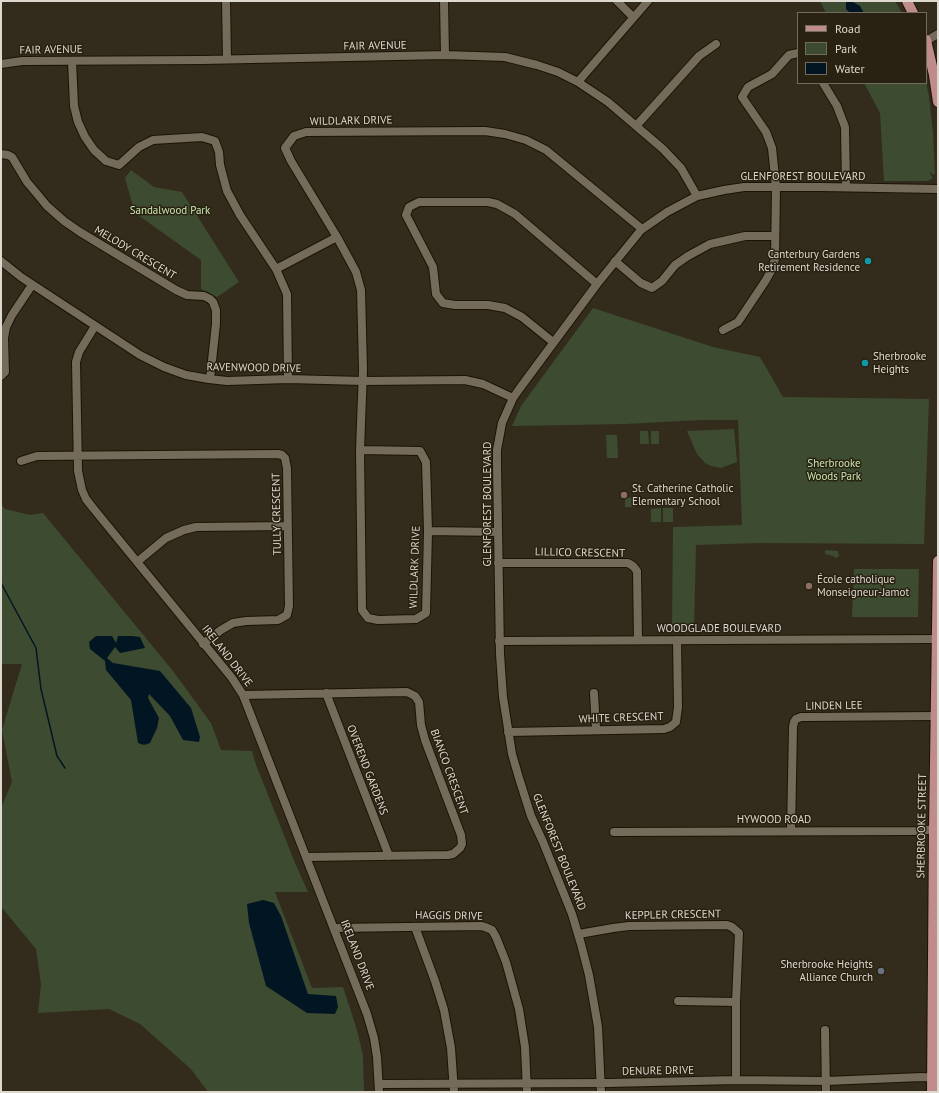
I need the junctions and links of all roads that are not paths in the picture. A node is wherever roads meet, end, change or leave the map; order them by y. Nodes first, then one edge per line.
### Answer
1 (226, 1) edge
2 (444, 1) edge
3 (617, 1) edge
4 (648, 1) edge
5 (907, 1) edge
6 (912, 12) edge
7 (633, 17) junction
8 (938, 34) edge
9 (927, 40) edge
10 (716, 44) dead end
11 (927, 45) edge
12 (797, 53) edge
13 (445, 55) junction
14 (227, 59) junction
15 (72, 61) junction
16 (1, 64) edge
17 (578, 82) junction
18 (824, 84) edge
19 (938, 102) edge
20 (636, 126) junction
21 (1, 154) edge
22 (776, 187) junction
23 (846, 187) junction
24 (938, 189) edge
25 (697, 196) junction
26 (642, 229) junction
27 (775, 236) junction
28 (337, 237) junction
29 (1, 261) edge
30 (615, 262) junction
31 (276, 269) junction
32 (32, 284) junction
33 (597, 284) junction
34 (95, 326) junction
35 (723, 330) dead end
36 (553, 342) junction
37 (1, 376) edge
38 (210, 379) junction
39 (288, 379) junction
40 (363, 381) junction
41 (513, 398) junction
42 (360, 450) junction
43 (77, 456) junction
44 (21, 461) dead end
45 (288, 526) junction
46 (428, 531) junction
47 (498, 532) junction
48 (938, 561) edge
49 (137, 562) junction
50 (498, 563) junction
51 (938, 639) edge
52 (638, 640) junction
53 (677, 640) junction
54 (500, 641) junction
55 (204, 644) junction
56 (594, 693) dead end
57 (326, 694) junction
58 (243, 695) junction
59 (936, 716) junction
60 (596, 729) junction
61 (508, 732) junction
62 (934, 829) junction
63 (791, 830) junction
64 (614, 832) dead end
65 (306, 856) junction
66 (389, 856) junction
67 (414, 927) junction
68 (334, 928) junction
69 (578, 934) junction
70 (678, 1001) dead end
71 (736, 1002) junction
72 (826, 1030) dead end
73 (935, 1078) edge
74 (736, 1080) junction
75 (826, 1081) junction
76 (454, 1083) junction
77 (527, 1083) junction
78 (601, 1083) junction
79 (379, 1088) edge
80 (454, 1092) edge
81 (527, 1092) edge
82 (601, 1092) edge
83 (826, 1092) edge
84 (932, 1092) edge

1 - 14 street
2 - 13 street
3 - 7 street
4 - 7 street
5 - 6 main road
7 - 17 street
8 - 9 street
10 - 20 street
11 - 19 main road
12 - 22 street
13 - 14 street, FAIR AVENUE
13 - 17 street, FAIR AVENUE
14 - 15 street, FAIR AVENUE
15 - 16 street, FAIR AVENUE
15 - 31 street
17 - 20 street, FAIR AVENUE
18 - 23 street
20 - 25 street, FAIR AVENUE
21 - 38 street, MELODY CRESCENT
22 - 23 street, GLENFOREST BOULEVARD
22 - 25 street, GLENFOREST BOULEVARD
22 - 27 street
23 - 24 street, GLENFOREST BOULEVARD
25 - 26 street, GLENFOREST BOULEVARD
26 - 28 street, WILDLARK DRIVE
26 - 30 street, GLENFOREST BOULEVARD
27 - 30 street
27 - 35 street
28 - 31 street
28 - 40 street, WILDLARK DRIVE
29 - 32 street, RAVENWOOD DRIVE
30 - 33 street, GLENFOREST BOULEVARD
31 - 39 street
32 - 34 street, RAVENWOOD DRIVE
32 - 37 street
33 - 36 street, GLENFOREST BOULEVARD
33 - 36 street
34 - 38 street, RAVENWOOD DRIVE
34 - 43 street, IRELAND DRIVE
36 - 41 street, GLENFOREST BOULEVARD
38 - 39 street, RAVENWOOD DRIVE
39 - 40 street, RAVENWOOD DRIVE
40 - 41 street, RAVENWOOD DRIVE
40 - 42 street, WILDLARK DRIVE
41 - 47 street, GLENFOREST BOULEVARD
42 - 46 street, WILDLARK DRIVE
42 - 46 street, WILDLARK DRIVE
43 - 44 street
43 - 45 street, TULLY CRESCENT
43 - 49 street, IRELAND DRIVE
45 - 49 street
45 - 55 street, TULLY CRESCENT
46 - 47 street
47 - 50 street, GLENFOREST BOULEVARD
48 - 51 main road, SHERBROOKE STREET
49 - 55 street, IRELAND DRIVE
50 - 52 street, LILLICO CRESCENT
50 - 54 street, GLENFOREST BOULEVARD
51 - 53 street, WOODGLADE BOULEVARD
51 - 59 main road, SHERBROOKE STREET
52 - 53 street, WOODGLADE BOULEVARD
52 - 54 street, WOODGLADE BOULEVARD
53 - 60 street, WHITE CRESCENT
54 - 61 street, GLENFOREST BOULEVARD
55 - 58 street, IRELAND DRIVE
56 - 60 street
57 - 58 street, BIANCO CRESCENT
57 - 66 street, OVEREND GARDENS
57 - 66 street, BIANCO CRESCENT
58 - 65 street, IRELAND DRIVE
59 - 62 main road, SHERBROOKE STREET
59 - 63 street, LINDEN LEE
60 - 61 street, WHITE CRESCENT
61 - 69 street, GLENFOREST BOULEVARD
62 - 63 street, HYWOOD ROAD
62 - 73 main road, SHERBROOKE STREET
63 - 64 street, HYWOOD ROAD
65 - 66 street, BIANCO CRESCENT
65 - 68 street, IRELAND DRIVE
67 - 68 street, HAGGIS DRIVE
67 - 76 street
67 - 77 street, HAGGIS DRIVE
68 - 79 street, IRELAND DRIVE
69 - 71 street, KEPPLER CRESCENT
69 - 78 street, GLENFOREST BOULEVARD
70 - 71 street
71 - 74 street, KEPPLER CRESCENT
72 - 75 street
73 - 75 street, DENURE DRIVE
73 - 84 main road, SHERBROOKE STREET
74 - 75 street, DENURE DRIVE
74 - 78 street, DENURE DRIVE
75 - 83 street
76 - 77 street, DENURE DRIVE
76 - 79 street, DENURE DRIVE
76 - 80 street
77 - 78 street, DENURE DRIVE
77 - 81 street, HAGGIS DRIVE
78 - 82 street, GLENFOREST BOULEVARD

